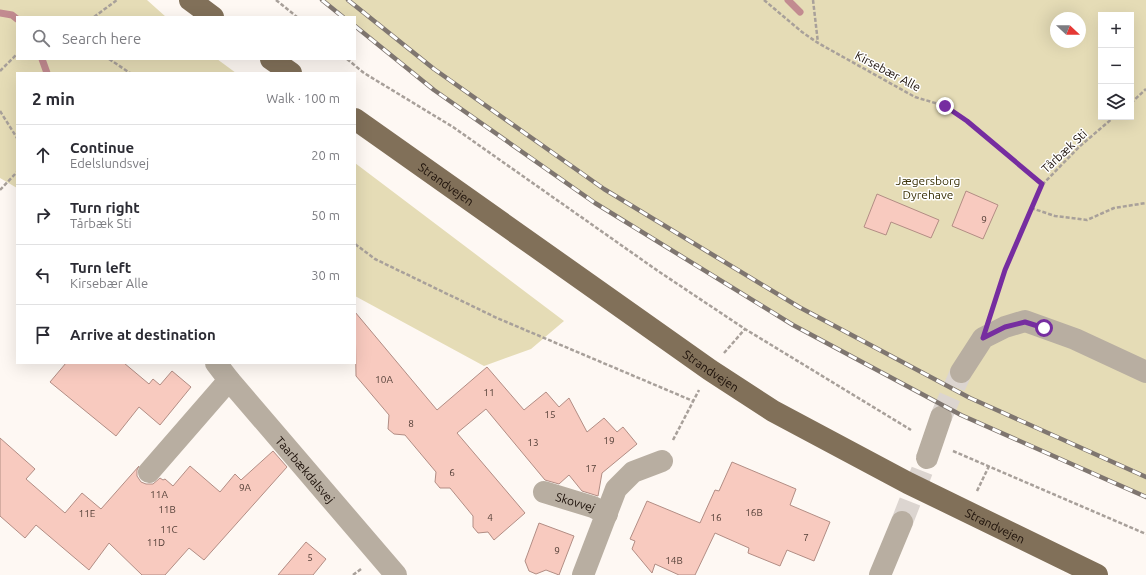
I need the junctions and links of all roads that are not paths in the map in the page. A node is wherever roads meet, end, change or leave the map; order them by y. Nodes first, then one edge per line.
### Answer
1 (190, 0) edge
2 (212, 16) edge
3 (273, 60) edge
4 (290, 72) edge
5 (356, 120) edge
6 (223, 372) edge
7 (961, 372) tunnel mouth
8 (1146, 372) edge
9 (941, 417) tunnel mouth
10 (927, 458) tunnel mouth
11 (662, 461) dead end
12 (149, 472) dead end
13 (544, 492) dead end
14 (607, 514) junction
15 (902, 522) tunnel mouth
16 (396, 575) edge
17 (583, 575) edge
18 (880, 575) edge
19 (1096, 575) edge

1 - 2 main road
3 - 4 main road
5 - 19 main road, Strandvejen
6 - 12 street
6 - 16 street, Taarbækdalsvej
7 - 8 street
9 - 10 street
11 - 14 street, Skovvej
13 - 14 street, Skovvej
14 - 17 street, Skovvej
15 - 18 street

